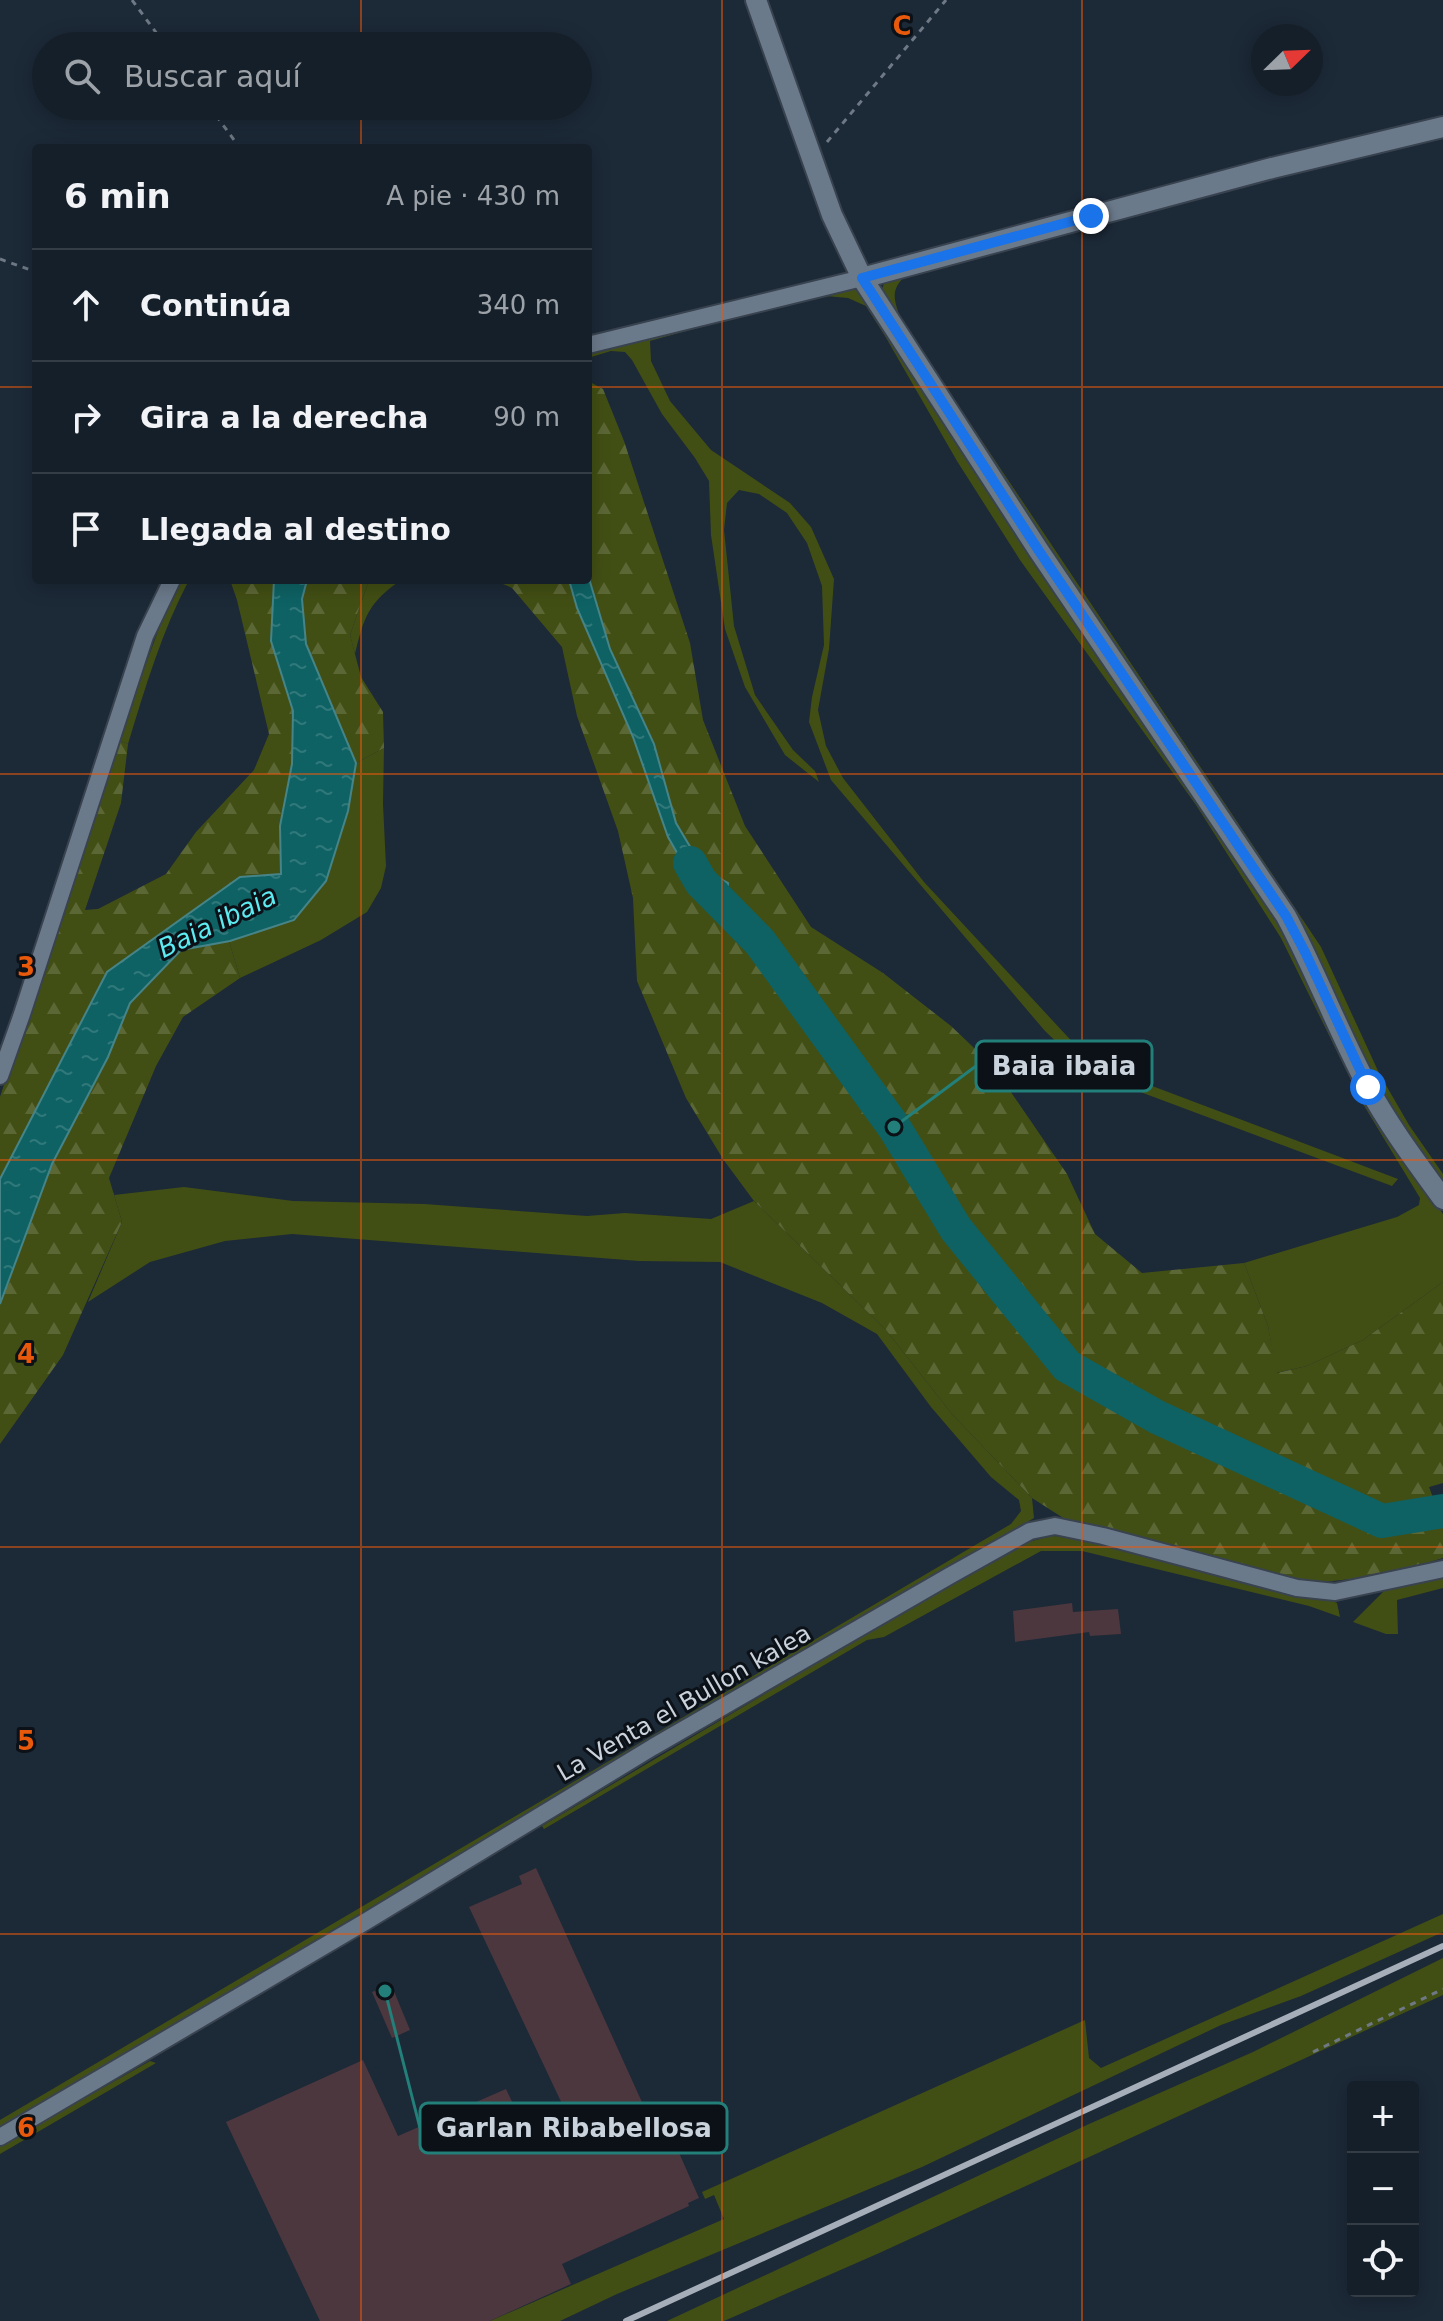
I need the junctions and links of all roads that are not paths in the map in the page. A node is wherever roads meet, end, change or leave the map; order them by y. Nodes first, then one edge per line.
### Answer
1 (756, 0) edge
2 (1443, 127) edge
3 (862, 278) junction
4 (592, 344) edge
5 (170, 584) edge
6 (0, 1076) edge
7 (1443, 1199) edge
8 (1443, 1569) edge
9 (0, 2137) edge

1 - 3 street
2 - 3 street
3 - 4 street
3 - 7 street
5 - 6 street
8 - 9 street, La Venta el Bullon kalea

